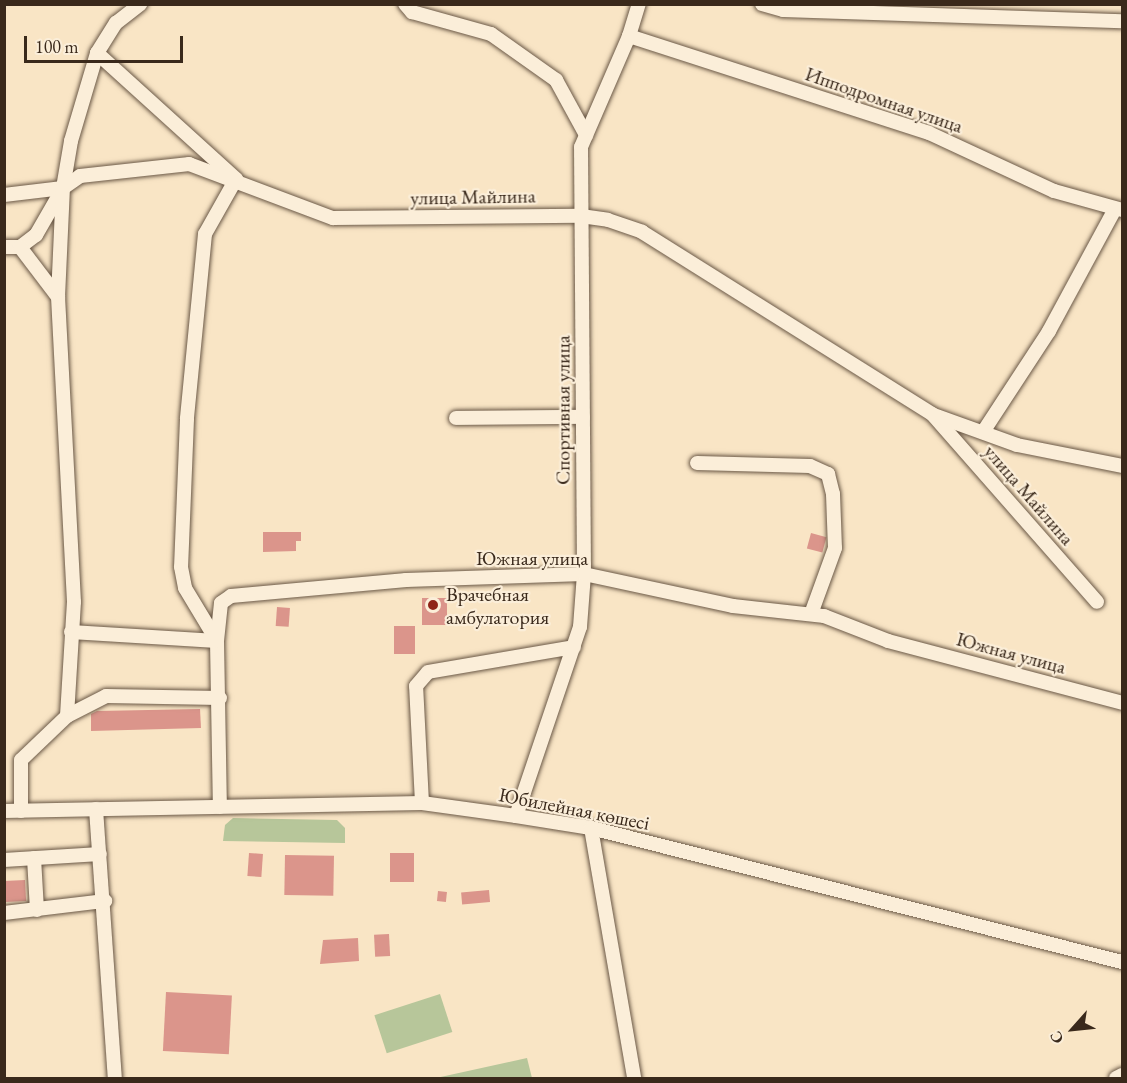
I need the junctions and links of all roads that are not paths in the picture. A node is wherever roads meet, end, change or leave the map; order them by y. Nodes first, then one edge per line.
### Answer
1 (405, 4) edge
2 (639, 4) edge
3 (762, 4) edge
4 (138, 5) edge
5 (1122, 21) edge
6 (629, 36) junction
7 (97, 53) junction
8 (586, 135) junction
9 (236, 179) junction
10 (63, 188) junction
11 (4, 195) edge
12 (1119, 209) edge
13 (582, 216) junction
14 (4, 247) edge
15 (20, 247) junction
16 (58, 297) junction
17 (932, 414) junction
18 (583, 417) junction
19 (456, 418) dead end
20 (983, 432) junction
21 (697, 463) dead end
22 (1122, 466) edge
23 (584, 574) junction
24 (193, 602) junction
25 (1097, 602) dead end
26 (221, 603) junction
27 (811, 614) junction
28 (71, 632) junction
29 (217, 640) junction
30 (574, 647) junction
31 (220, 698) junction
32 (1122, 703) edge
33 (67, 716) junction
34 (422, 803) junction
35 (220, 807) junction
36 (96, 809) junction
37 (4, 811) edge
38 (21, 811) junction
39 (516, 816) junction
40 (591, 828) junction
41 (100, 854) junction
42 (34, 858) junction
43 (4, 860) edge
44 (105, 901) junction
45 (37, 910) junction
46 (4, 913) edge
47 (1122, 962) edge
48 (1122, 1075) edge
49 (115, 1078) edge
50 (634, 1078) edge
51 (1116, 1078) edge

1 - 8 street
2 - 6 street, Спортивная улица
3 - 5 street
4 - 7 street
6 - 8 street, Спортивная улица
6 - 12 street, Ипподромная улица
7 - 9 street
7 - 10 street
8 - 13 street, Спортивная улица
9 - 10 street, улица Майлина
9 - 13 street, улица Майлина
9 - 24 street
10 - 11 street
10 - 15 street
10 - 16 street
12 - 20 street
13 - 17 street, улица Майлина
13 - 18 street, Спортивная улица
14 - 15 street
15 - 16 street
16 - 28 street
17 - 20 street, улица Майлина
17 - 25 street, улица Майлина
18 - 19 street
18 - 23 street, Спортивная улица
20 - 22 street, улица Майлина
21 - 27 street
23 - 26 street, Южная улица
23 - 27 street, Южная улица
23 - 30 street, Спортивная улица
24 - 26 street, Южная улица
24 - 29 street
26 - 29 street
27 - 32 street, Южная улица
28 - 29 street
28 - 33 street
29 - 31 street
30 - 34 street
30 - 39 street, Спортивная улица
31 - 33 street
31 - 35 street
33 - 38 street
34 - 35 street, Юбилейная көшесі
34 - 39 street, Юбилейная көшесі
35 - 36 street, Юбилейная көшесі
36 - 38 street, Юбилейная көшесі
36 - 41 street
37 - 38 street, Юбилейная көшесі
39 - 40 street, Юбилейная көшесі
40 - 47 street, Юбилейная көшесі
40 - 50 street
41 - 42 street
41 - 44 street
42 - 43 street
42 - 45 street
44 - 45 street
44 - 49 street
45 - 46 street
48 - 51 street

